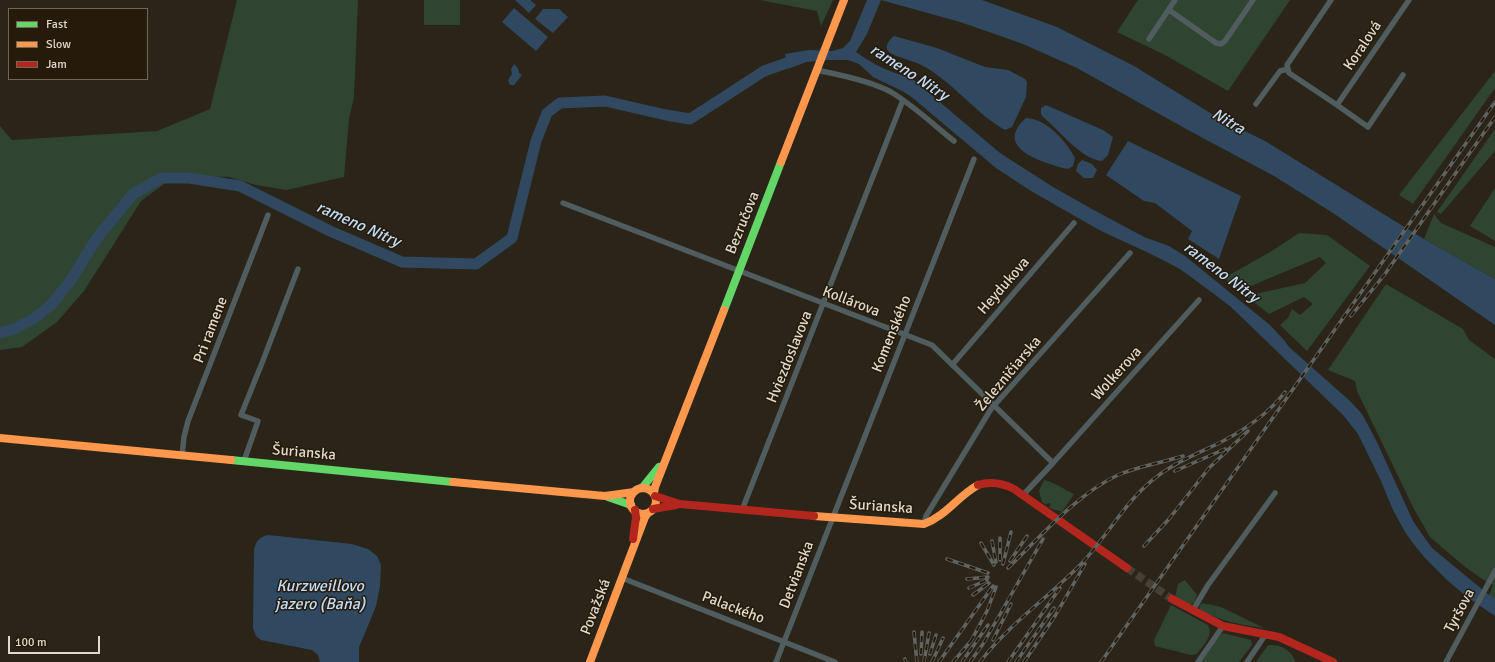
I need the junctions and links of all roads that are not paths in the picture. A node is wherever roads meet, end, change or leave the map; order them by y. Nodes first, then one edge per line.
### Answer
1 (1175, 0) edge
2 (1253, 0) edge
3 (1331, 0) edge
4 (1409, 0) edge
5 (842, 4) edge
6 (1169, 10) junction
7 (1149, 38) dead end
8 (1288, 67) junction
9 (820, 69) junction
10 (1403, 75) dead end
11 (903, 100) junction
12 (1256, 104) dead end
13 (1337, 105) junction
14 (954, 141) dead end
15 (974, 160) dead end
16 (563, 203) dead end
17 (268, 215) dead end
18 (1074, 222) dead end
19 (1130, 253) dead end
20 (298, 269) dead end
21 (738, 271) junction
22 (1200, 300) dead end
23 (824, 304) junction
24 (904, 335) junction
25 (952, 365) junction
26 (995, 406) junction
27 (0, 438) edge
28 (182, 455) junction
29 (667, 457) junction
30 (244, 461) junction
31 (1052, 463) junction
32 (642, 488) junction
33 (634, 492) junction
34 (1275, 493) dead end
35 (655, 495) junction
36 (1023, 495) junction
37 (605, 496) junction
38 (680, 504) junction
39 (633, 508) junction
40 (742, 510) junction
41 (650, 511) junction
42 (832, 518) junction
43 (924, 524) junction
44 (628, 561) junction
45 (1127, 568) tunnel mouth
46 (1495, 571) edge
47 (622, 578) junction
48 (1172, 599) tunnel mouth
49 (1193, 610) junction
50 (1223, 626) junction
51 (1266, 634) junction
52 (784, 641) junction
53 (590, 662) edge
54 (776, 662) edge
55 (835, 662) edge
56 (1198, 662) edge
57 (1247, 662) edge
58 (1333, 662) edge
59 (1446, 662) edge

1 - 6 street
2 - 6 street
3 - 8 street
4 - 13 street, Koralová
5 - 9 street, Bezručova
6 - 7 street
8 - 12 street
8 - 13 street
9 - 11 street
9 - 21 street, Bezručova
10 - 13 street
11 - 14 street
11 - 23 street, Hviezdoslavova
15 - 24 street, Komenského
16 - 21 street, Kollárova
17 - 28 street, Pri ramene
18 - 25 street, Heydukova
19 - 26 street, Železničiarska
20 - 30 street
21 - 23 street, Kollárova
21 - 29 street, Bezručova
22 - 31 street, Wolkerova
23 - 24 street, Kollárova
23 - 40 street, Hviezdoslavova
24 - 25 street, Kollárova
24 - 42 street, Komenského
25 - 26 street, Kollárova
26 - 31 street, Kollárova
26 - 43 street, Železničiarska
27 - 28 street, Šurianska
28 - 30 street, Šurianska
29 - 32 street, Bezručova
29 - 35 street, Bezručova
30 - 37 street, Šurianska
31 - 36 street
32 - 33 street, Bezručova
32 - 35 street
33 - 37 street, Šurianska
33 - 39 street
34 - 49 street
35 - 38 street, Šurianska
35 - 41 street, Bezručova
36 - 43 street, Šurianska
36 - 45 street, Šurianska
37 - 39 street, Šurianska
38 - 40 street, Šurianska
38 - 41 street, Šurianska
39 - 41 street
39 - 44 street, Považská
40 - 42 street, Šurianska
41 - 44 street, Považská
42 - 43 street, Šurianska
42 - 52 street, Detvianska
44 - 47 street, Považská
46 - 59 street, Tyršova
47 - 52 street, Palackého
47 - 53 street, Považská
48 - 49 street
49 - 50 street
50 - 51 street
50 - 56 street
51 - 57 street
51 - 58 street
52 - 54 street, Detvianska
52 - 55 street, Palackého

